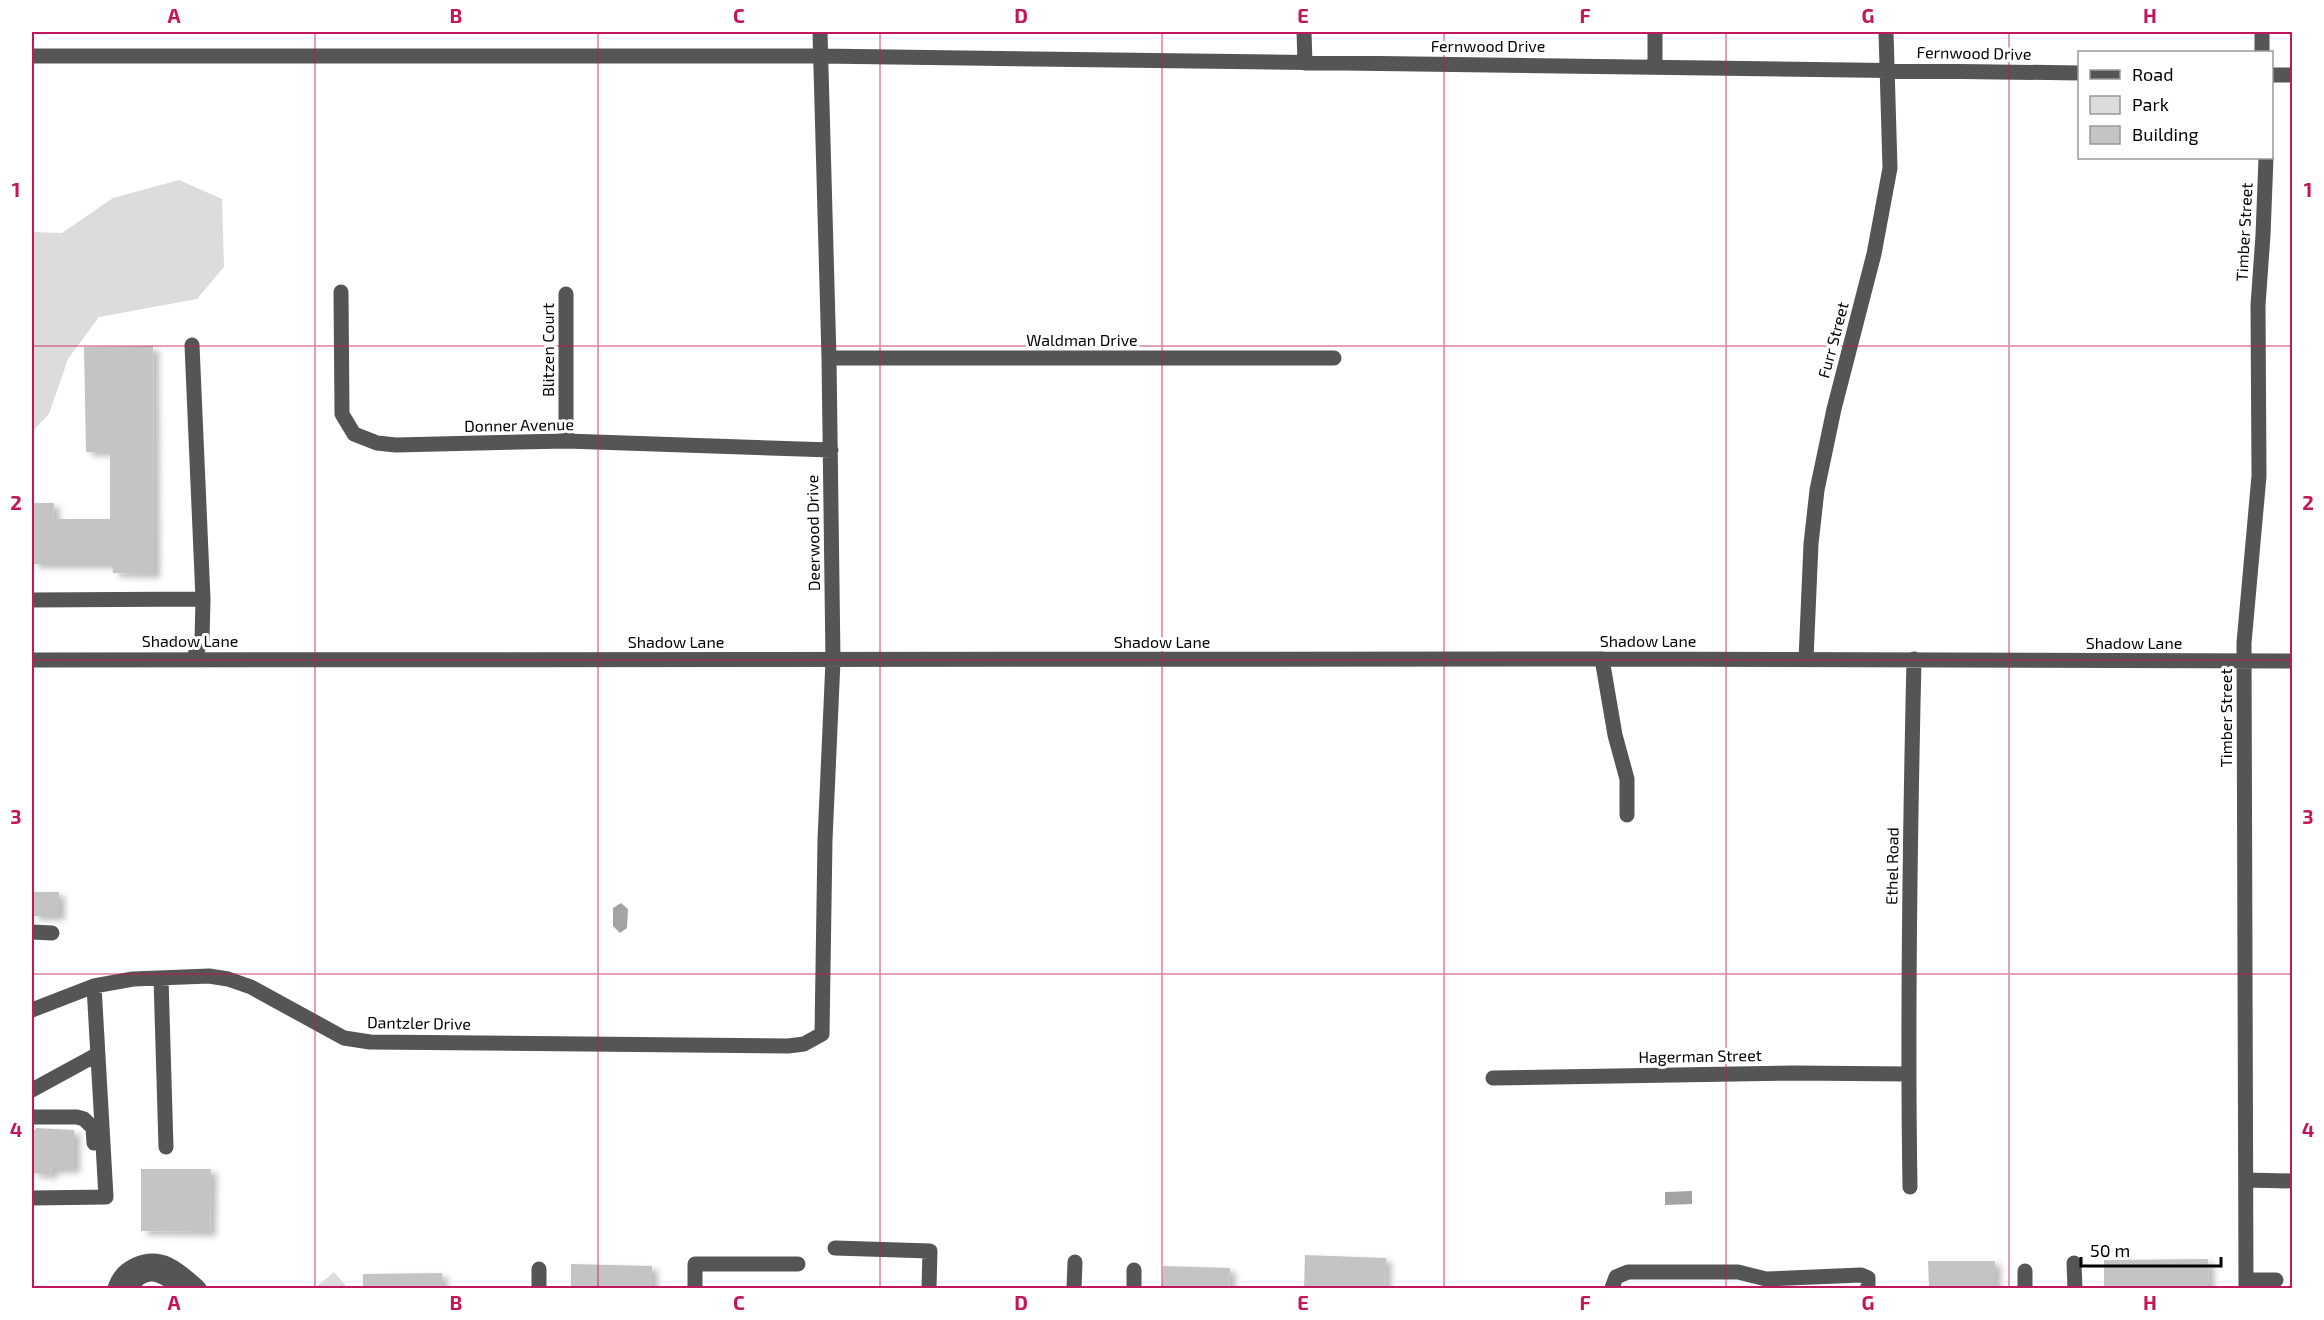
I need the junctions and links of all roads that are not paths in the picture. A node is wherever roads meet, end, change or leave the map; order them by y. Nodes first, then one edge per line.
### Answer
1 (820, 32) edge
2 (1304, 32) edge
3 (1655, 32) edge
4 (1886, 32) edge
5 (2262, 32) edge
6 (2262, 51) edge
7 (32, 56) edge
8 (820, 56) junction
9 (1305, 63) junction
10 (1655, 66) junction
11 (1887, 70) junction
12 (2078, 73) edge
13 (2273, 75) edge
14 (2292, 75) edge
15 (2266, 159) edge
16 (341, 292) dead end
17 (566, 294) dead end
18 (192, 345) dead end
19 (829, 358) junction
20 (1334, 358) dead end
21 (566, 441) junction
22 (831, 450) junction
23 (202, 599) junction
24 (32, 600) edge
25 (1602, 658) junction
26 (193, 659) junction
27 (1806, 659) junction
28 (1914, 659) junction
29 (32, 660) edge
30 (833, 661) junction
31 (2244, 661) junction
32 (2292, 662) edge
33 (1627, 815) dead end
34 (32, 932) edge
35 (52, 933) dead end
36 (161, 978) junction
37 (94, 986) junction
38 (32, 1010) edge
39 (822, 1034) joint
40 (98, 1054) junction
41 (1908, 1074) junction
42 (1492, 1078) dead end
43 (32, 1090) edge
44 (32, 1117) edge
45 (166, 1147) dead end
46 (2246, 1180) junction
47 (2292, 1181) edge
48 (1910, 1187) dead end
49 (96, 1197) junction
50 (32, 1198) edge
51 (835, 1248) dead end
52 (1075, 1262) dead end
53 (2074, 1263) dead end
54 (798, 1264) dead end
55 (539, 1269) dead end
56 (1134, 1270) dead end
57 (2025, 1271) dead end
58 (2276, 1280) dead end
59 (1766, 1284) edge
60 (2246, 1284) edge
61 (115, 1288) edge
62 (131, 1288) edge
63 (178, 1288) edge
64 (199, 1288) edge
65 (539, 1288) edge
66 (695, 1288) edge
67 (929, 1288) edge
68 (1074, 1288) edge
69 (1134, 1288) edge
70 (1612, 1288) edge
71 (1868, 1288) edge
72 (2025, 1288) edge
73 (2074, 1288) edge

1 - 8 street, Deerwood Drive
2 - 9 street
3 - 10 street
4 - 11 street, Furr Street
5 - 6 street
7 - 8 street, Fernwood Drive
8 - 9 street, Fernwood Drive
8 - 19 street, Deerwood Drive
9 - 10 street, Fernwood Drive
10 - 11 street, Fernwood Drive
11 - 12 street, Fernwood Drive
11 - 27 street, Furr Street
13 - 14 street
15 - 31 street, Timber Street
16 - 21 street, Donner Avenue
17 - 21 street, Blitzen Court
18 - 23 street
19 - 20 street, Waldman Drive
19 - 22 street, Deerwood Drive
21 - 22 street, Donner Avenue
22 - 30 street, Deerwood Drive
23 - 24 street
23 - 26 street
25 - 27 street, Shadow Lane
25 - 30 street, Shadow Lane
25 - 33 street
26 - 29 street, Shadow Lane
26 - 30 street, Shadow Lane
27 - 28 street, Shadow Lane
28 - 31 street, Shadow Lane
28 - 41 street, Ethel Road
30 - 39 street, Deerwood Drive
31 - 32 street, Shadow Lane
31 - 46 street, Timber Street
34 - 35 street
36 - 37 street, Dantzler Drive
36 - 39 street, Dantzler Drive
36 - 45 street
37 - 38 street, Dantzler Drive
37 - 40 street
40 - 43 street
40 - 49 street
41 - 42 street, Hagerman Street
41 - 48 street, Ethel Road
44 - 49 street
46 - 47 street
46 - 60 street, Timber Street
49 - 50 street
51 - 67 street
52 - 68 street
53 - 73 street
54 - 66 street
55 - 65 street
56 - 69 street
57 - 72 street
58 - 60 street
59 - 70 street
59 - 71 street
61 - 64 street
62 - 63 street

